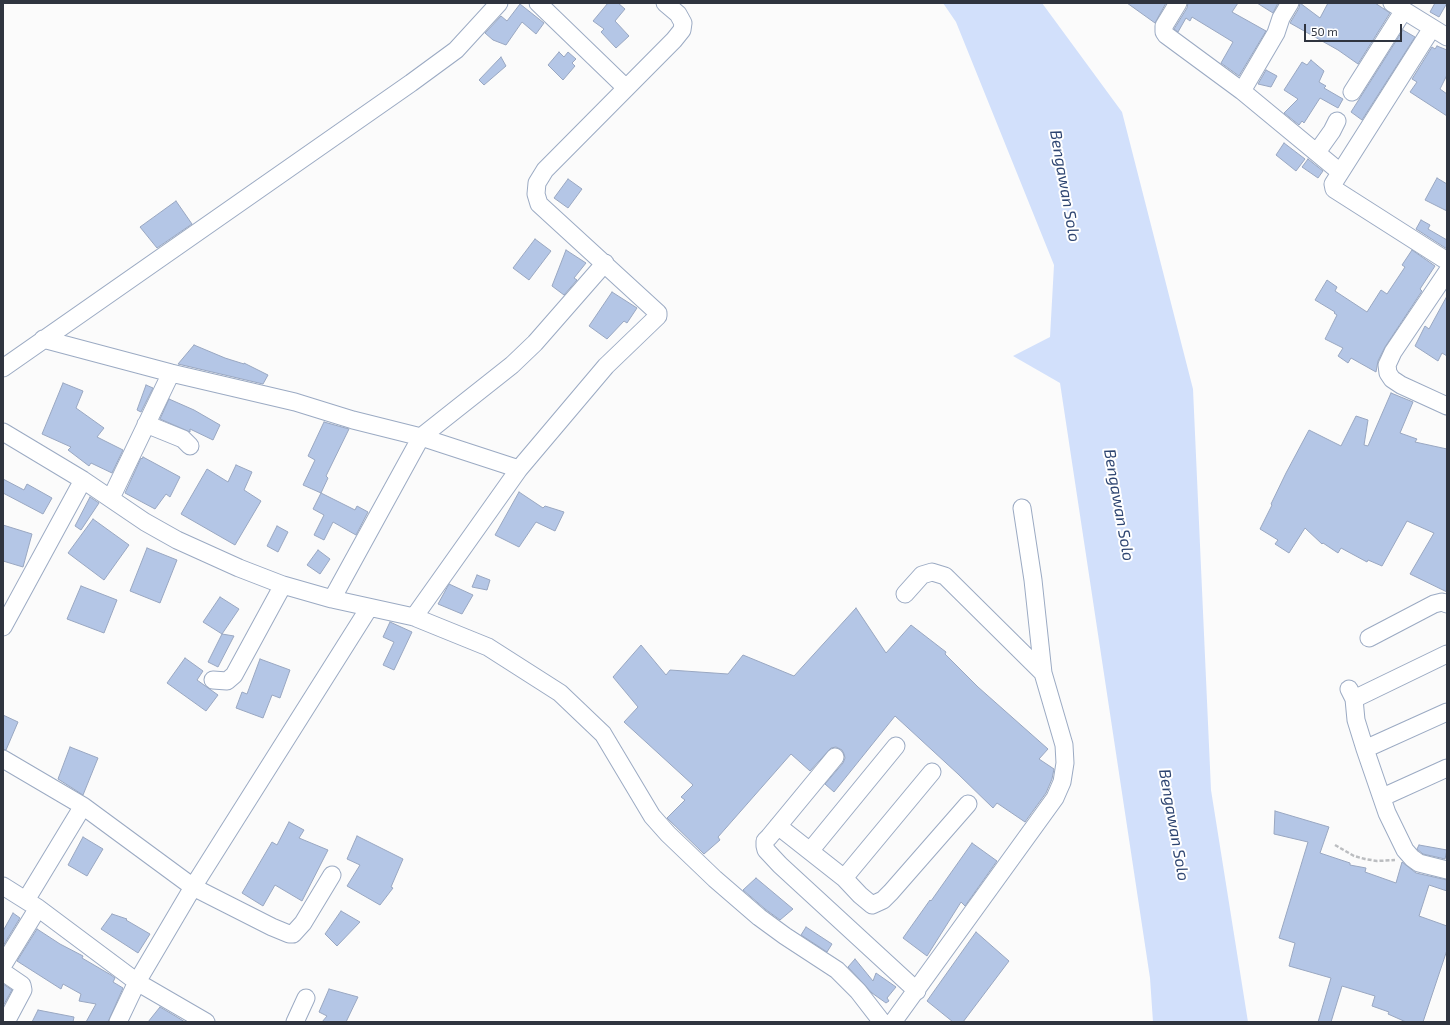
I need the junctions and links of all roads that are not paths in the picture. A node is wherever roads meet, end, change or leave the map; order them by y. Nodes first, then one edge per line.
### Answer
1 (500, 3) edge
2 (538, 3) edge
3 (665, 3) edge
4 (1178, 3) edge
5 (1290, 3) edge
6 (1398, 7) edge
7 (1432, 28) junction
8 (1447, 37) edge
9 (626, 88) junction
10 (1242, 91) junction
11 (1352, 92) dead end
12 (1337, 121) dead end
13 (1317, 152) junction
14 (1340, 172) junction
15 (1447, 261) edge
16 (604, 263) junction
17 (1447, 272) edge
18 (43, 339) junction
19 (3, 368) edge
20 (171, 373) junction
21 (1447, 406) edge
22 (146, 424) junction
23 (3, 432) edge
24 (421, 437) junction
25 (190, 446) dead end
26 (519, 469) junction
27 (83, 480) junction
28 (111, 498) junction
29 (1022, 508) dead end
30 (283, 585) junction
31 (905, 594) dead end
32 (332, 599) junction
33 (1447, 604) edge
34 (369, 608) junction
35 (414, 618) junction
36 (5, 621) edge
37 (1368, 638) dead end
38 (1447, 654) edge
39 (1043, 673) junction
40 (213, 680) dead end
41 (1447, 712) edge
42 (896, 746) dead end
43 (1365, 749) junction
44 (835, 757) dead end
45 (3, 759) edge
46 (1447, 768) edge
47 (932, 772) dead end
48 (968, 804) dead end
49 (1385, 805) junction
50 (83, 806) junction
51 (778, 826) junction
52 (810, 851) junction
53 (1447, 870) edge
54 (332, 875) dead end
55 (844, 878) junction
56 (3, 886) edge
57 (193, 887) junction
58 (32, 904) junction
59 (3, 965) edge
60 (3, 972) edge
61 (138, 982) junction
62 (916, 991) junction
63 (306, 998) dead end
64 (122, 1020) edge
65 (6, 1022) edge
66 (206, 1022) edge
67 (295, 1022) edge
68 (882, 1022) edge
69 (893, 1022) edge

1 - 18 street
2 - 9 street
3 - 9 street
4 - 10 street
5 - 10 street
6 - 7 street
6 - 11 street
7 - 8 street
7 - 14 street
9 - 16 street
10 - 13 street
12 - 13 street
13 - 14 street
14 - 15 street
16 - 24 street
16 - 26 street
17 - 21 street
18 - 19 street
18 - 20 street
20 - 22 street
20 - 24 street
22 - 25 street
22 - 28 street
23 - 27 street
24 - 26 street
24 - 32 street
26 - 35 street
27 - 28 street
27 - 36 street
28 - 30 street
29 - 39 street
30 - 32 street
30 - 40 street
31 - 39 street
32 - 34 street
33 - 37 street
34 - 35 street
34 - 57 street
35 - 68 street
38 - 43 street
39 - 62 street
41 - 43 street
42 - 52 street
43 - 49 street
44 - 51 street
45 - 50 street
46 - 49 street
47 - 55 street
48 - 55 street
49 - 53 street
50 - 57 street
50 - 58 street
51 - 52 street
51 - 62 street
52 - 55 street
54 - 57 street
56 - 58 street
57 - 61 street
58 - 59 street
58 - 61 street
60 - 65 street
61 - 64 street
61 - 66 street
62 - 69 street
63 - 67 street

